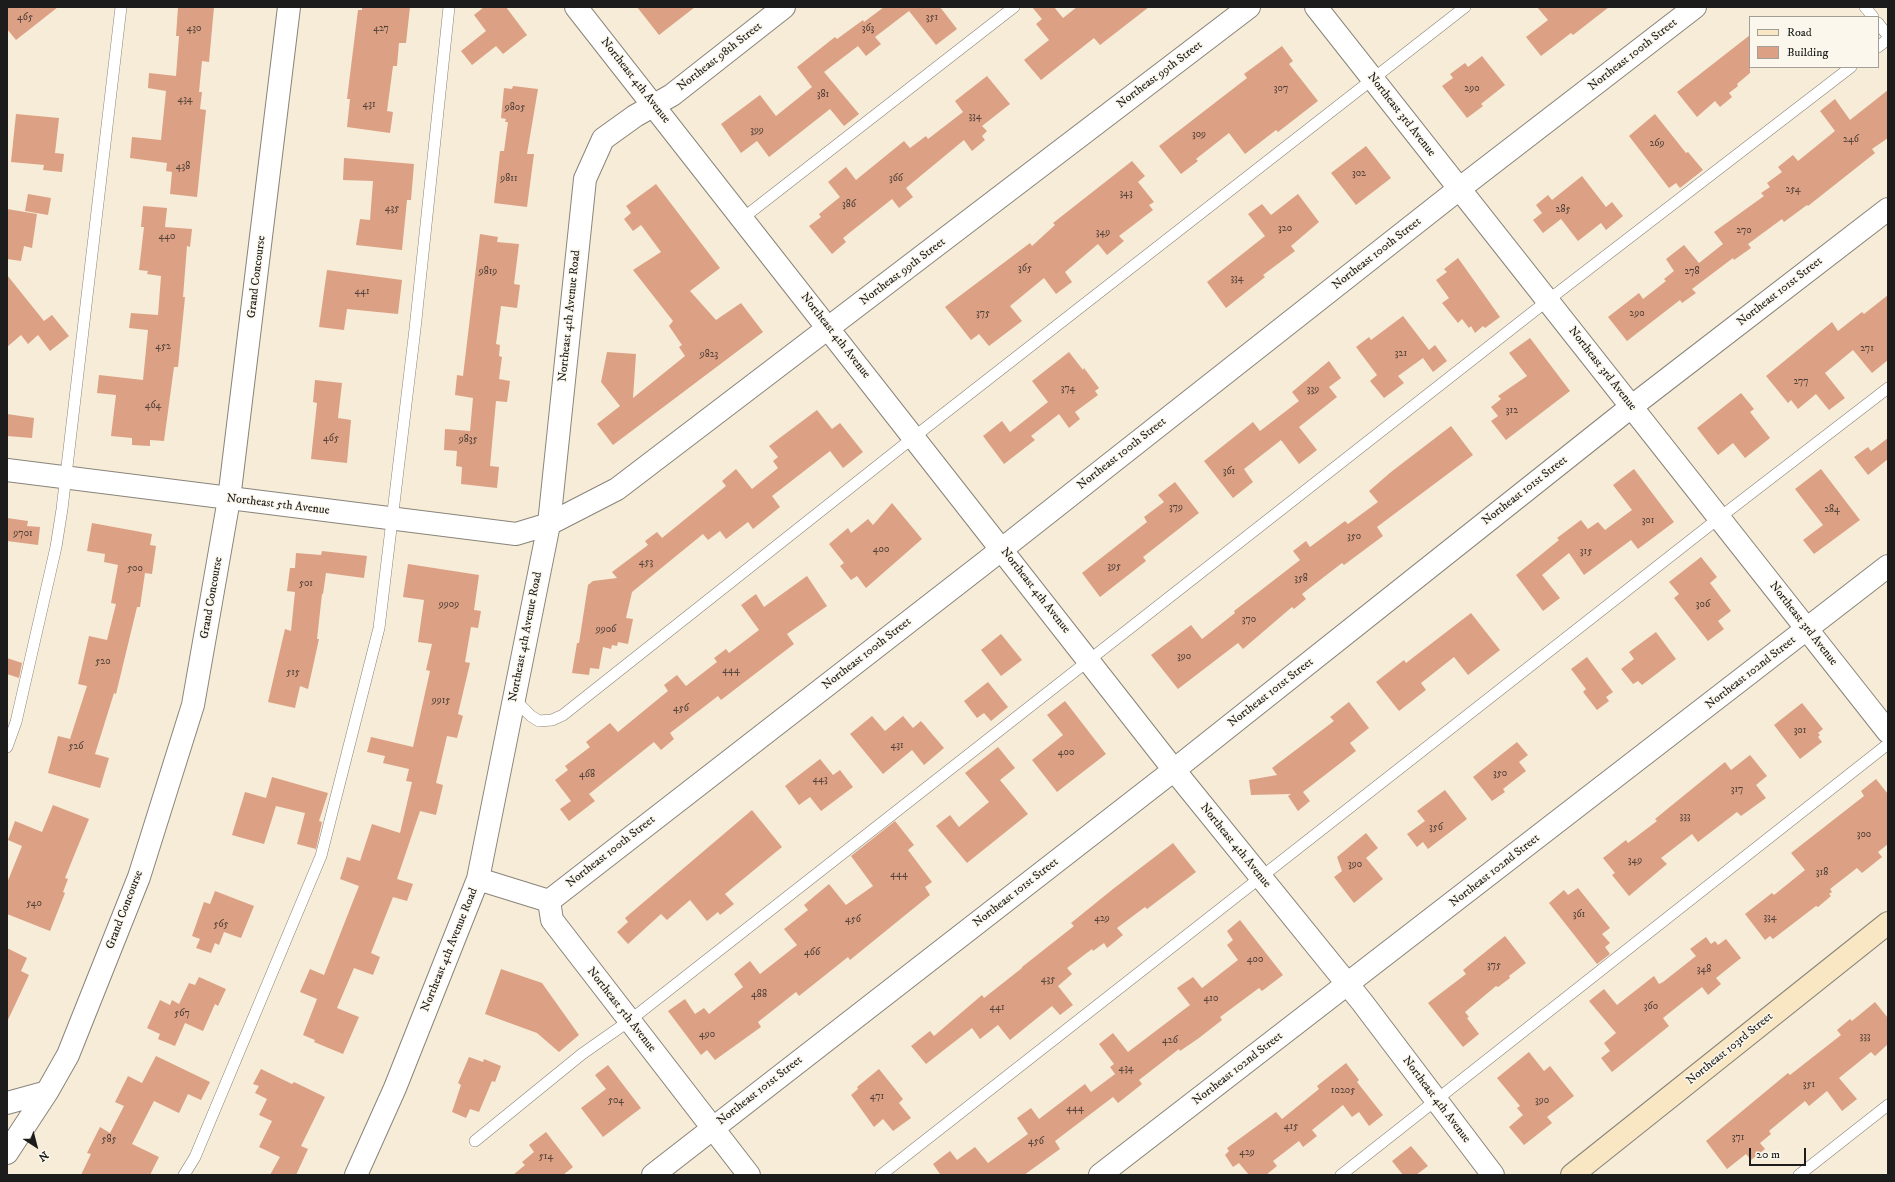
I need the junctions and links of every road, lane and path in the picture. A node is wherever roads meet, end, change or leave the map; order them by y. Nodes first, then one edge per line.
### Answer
1 (121, 7) edge
2 (288, 7) edge
3 (449, 7) edge
4 (576, 7) edge
5 (784, 7) edge
6 (1014, 7) edge
7 (1249, 7) edge
8 (1316, 7) edge
9 (1466, 7) edge
10 (1695, 7) edge
11 (1865, 7) edge
12 (1872, 16) edge
13 (1879, 24) edge
14 (1888, 37) edge
15 (1879, 46) edge
16 (1851, 68) edge
17 (1373, 78) junction
18 (655, 106) junction
19 (1459, 189) junction
20 (1888, 209) edge
21 (743, 218) junction
22 (1547, 301) junction
23 (829, 328) junction
24 (1888, 388) edge
25 (1631, 407) junction
26 (914, 437) junction
27 (7, 470) edge
28 (67, 477) junction
29 (229, 499) junction
30 (1719, 518) junction
31 (391, 519) junction
32 (549, 524) junction
33 (1002, 549) junction
34 (1888, 566) edge
35 (1807, 630) junction
36 (1089, 660) junction
37 (514, 700) junction
38 (1888, 732) edge
39 (1888, 744) edge
40 (7, 747) edge
41 (1174, 770) junction
42 (1261, 877) junction
43 (478, 879) junction
44 (549, 901) junction
45 (1888, 923) edge
46 (1348, 984) junction
47 (629, 1021) junction
48 (47, 1092) junction
49 (1436, 1100) junction
50 (7, 1103) edge
51 (1888, 1104) edge
52 (712, 1128) junction
53 (475, 1141) dead end
54 (7, 1153) edge
55 (184, 1175) edge
56 (356, 1175) edge
57 (652, 1175) edge
58 (749, 1175) edge
59 (881, 1175) edge
60 (1100, 1175) edge
61 (1341, 1175) edge
62 (1493, 1175) edge
63 (1572, 1175) edge
64 (1799, 1175) edge

1 - 28 lane
2 - 29 street, Grand Concourse
3 - 31 lane
4 - 18 street, Northeast 4th Avenue
5 - 18 street, Northeast 98th Street
6 - 21 lane
7 - 23 street, Northeast 99th Street
8 - 17 street, Northeast 3rd Avenue
9 - 17 lane
10 - 19 street, Northeast 100th Street
11 - 12 lane
13 - 14 lane
14 - 15 lane
16 - 22 lane
17 - 19 street, Northeast 3rd Avenue
17 - 26 lane
18 - 21 street, Northeast 4th Avenue
18 - 32 street, Northeast 4th Avenue Road
19 - 22 street, Northeast 3rd Avenue
19 - 33 street, Northeast 100th Street
20 - 25 street, Northeast 101st Street
21 - 23 street, Northeast 4th Avenue
22 - 25 street, Northeast 3rd Avenue
22 - 36 lane
23 - 26 street, Northeast 4th Avenue
23 - 32 street, Northeast 99th Street
24 - 30 lane
25 - 30 street, Northeast 3rd Avenue
25 - 41 street, Northeast 101st Street
26 - 33 street, Northeast 4th Avenue
26 - 37 lane
27 - 28 street, Northeast 5th Avenue
28 - 29 street, Northeast 5th Avenue
28 - 40 lane
29 - 31 street, Northeast 5th Avenue
29 - 48 street, Grand Concourse
30 - 35 street, Northeast 3rd Avenue
30 - 42 lane
31 - 32 street, Northeast 5th Avenue
31 - 55 lane
32 - 37 street, Northeast 4th Avenue Road
33 - 36 street, Northeast 4th Avenue
33 - 44 street, Northeast 100th Street
34 - 35 street, Northeast 102nd Street
35 - 38 street, Northeast 3rd Avenue
35 - 46 street, Northeast 102nd Street
36 - 41 street, Northeast 4th Avenue
36 - 47 lane
37 - 43 street, Northeast 4th Avenue Road
39 - 49 lane
41 - 42 street, Northeast 4th Avenue
41 - 52 street, Northeast 101st Street
42 - 46 street, Northeast 4th Avenue
42 - 59 lane
43 - 44 street
43 - 56 street, Northeast 4th Avenue Road
44 - 47 street, Northeast 5th Avenue
45 - 63 main road, Northeast 103rd Street
46 - 49 street, Northeast 4th Avenue
46 - 60 street, Northeast 102nd Street
47 - 52 street, Northeast 5th Avenue
47 - 53 lane
48 - 50 street
48 - 54 street, Grand Concourse
49 - 61 lane
49 - 62 street, Northeast 4th Avenue
51 - 64 lane
52 - 57 street, Northeast 101st Street
52 - 58 street, Northeast 5th Avenue

